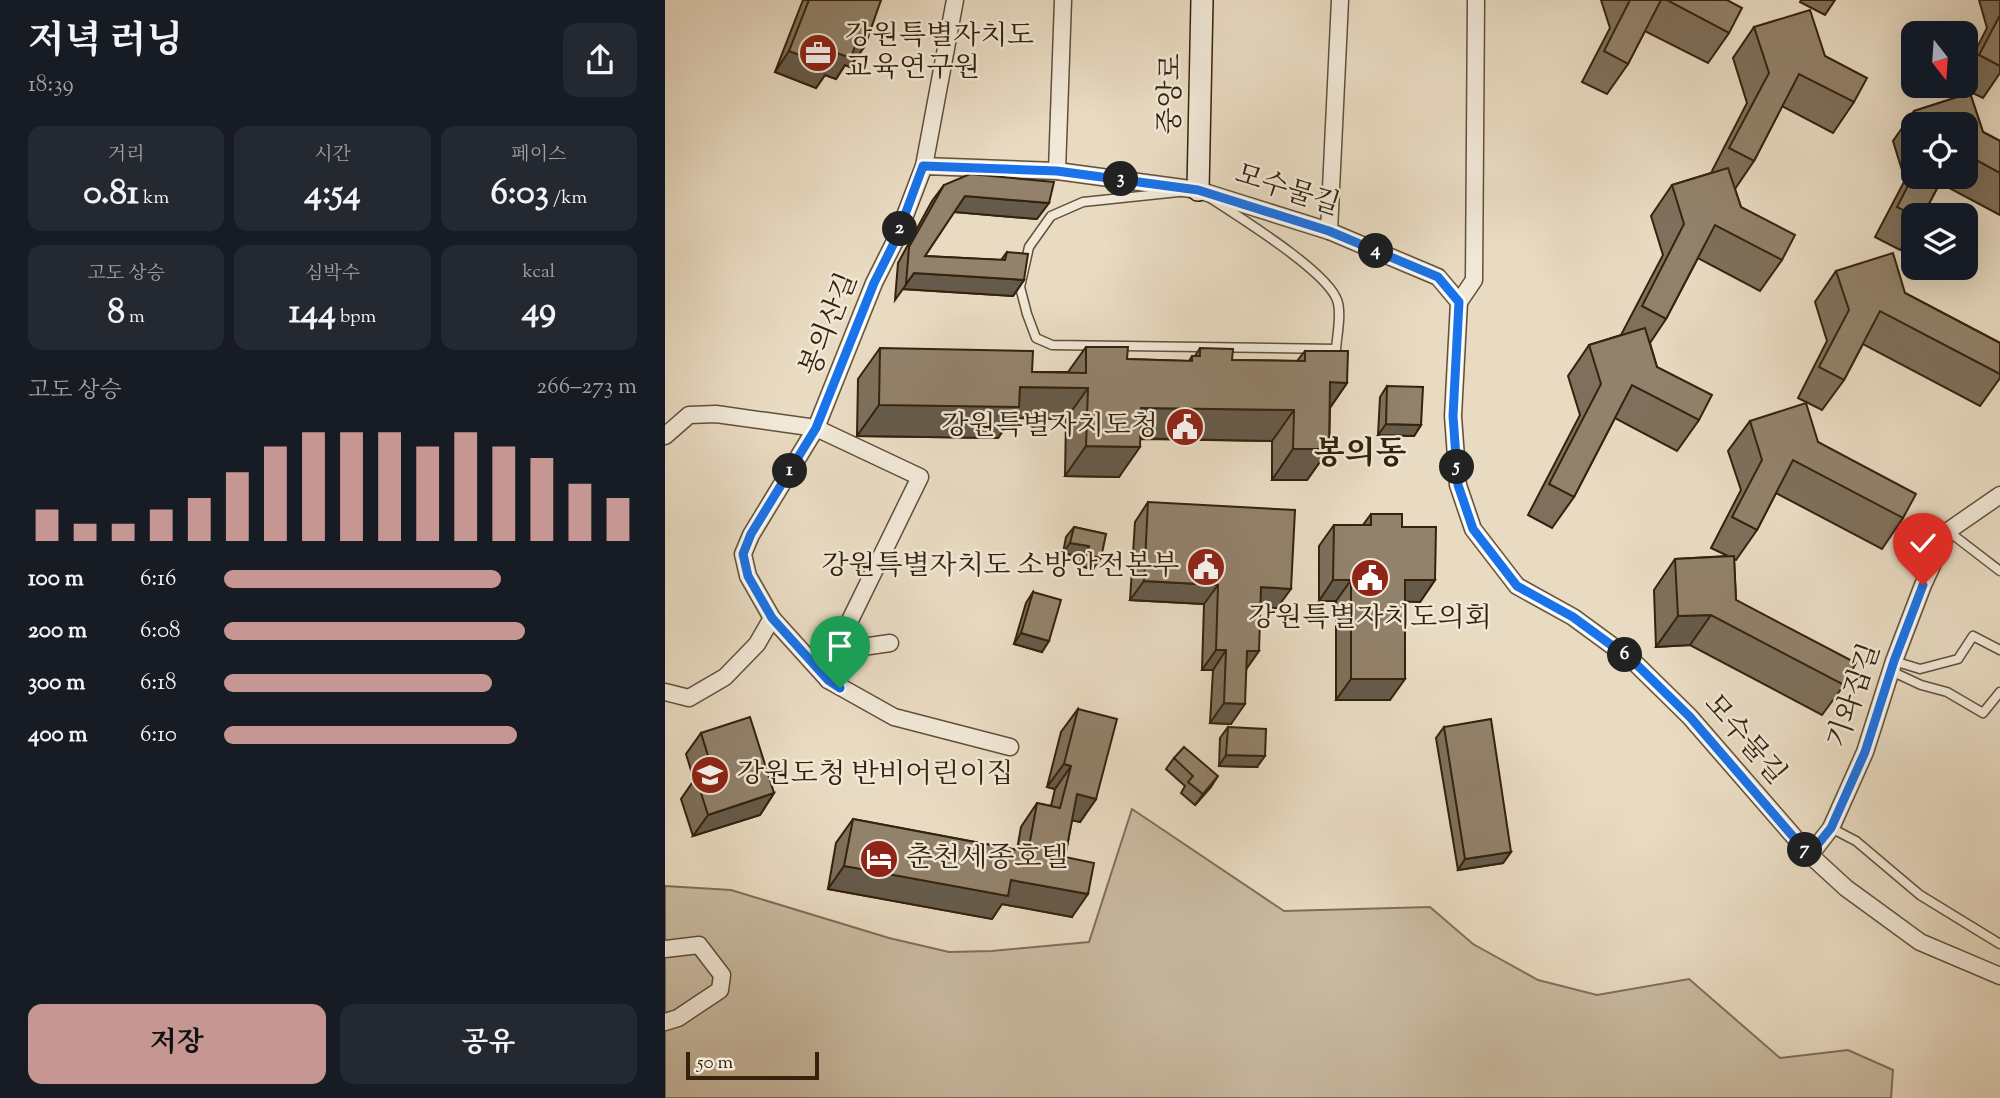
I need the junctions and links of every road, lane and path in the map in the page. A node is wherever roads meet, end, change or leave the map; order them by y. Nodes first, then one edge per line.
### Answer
1 (955, 0) edge
2 (1063, 0) edge
3 (1202, 0) edge
4 (1341, 0) edge
5 (1476, 0) edge
6 (923, 166) junction
7 (1057, 171) junction
8 (1198, 190) junction
9 (1329, 231) junction
10 (1459, 302) junction
11 (816, 428) junction
12 (665, 436) edge
13 (2000, 495) edge
14 (1948, 531) junction
15 (2000, 571) edge
16 (772, 618) junction
17 (890, 643) dead end
18 (2000, 650) edge
19 (835, 651) junction
20 (1893, 666) junction
21 (834, 684) junction
22 (665, 692) edge
23 (2000, 692) edge
24 (1010, 747) dead end
25 (1831, 828) junction
26 (1809, 855) junction
27 (2000, 944) edge
28 (665, 949) edge
29 (1998, 973) edge
30 (665, 1022) edge

1 - 6 street, 봉의산길
2 - 7 street
3 - 8 street, 중앙로
4 - 9 street
5 - 10 street
6 - 7 street
6 - 11 street, 봉의산길
7 - 8 street
8 - 8 lane
8 - 9 street, 모수물길
9 - 10 street, 모수물길
10 - 26 street, 모수물길
11 - 12 street
11 - 16 street, 봉의산길
11 - 19 street
13 - 14 street
14 - 15 lane
14 - 20 street, 기와집길
16 - 21 street, 봉의산길
16 - 22 street
17 - 19 street
18 - 20 lane
19 - 21 street
20 - 23 lane
20 - 25 street, 기와집길
21 - 24 street, 봉의산길
25 - 26 street, 기와집길
25 - 27 lane
26 - 29 street, 모수물길
28 - 30 street

